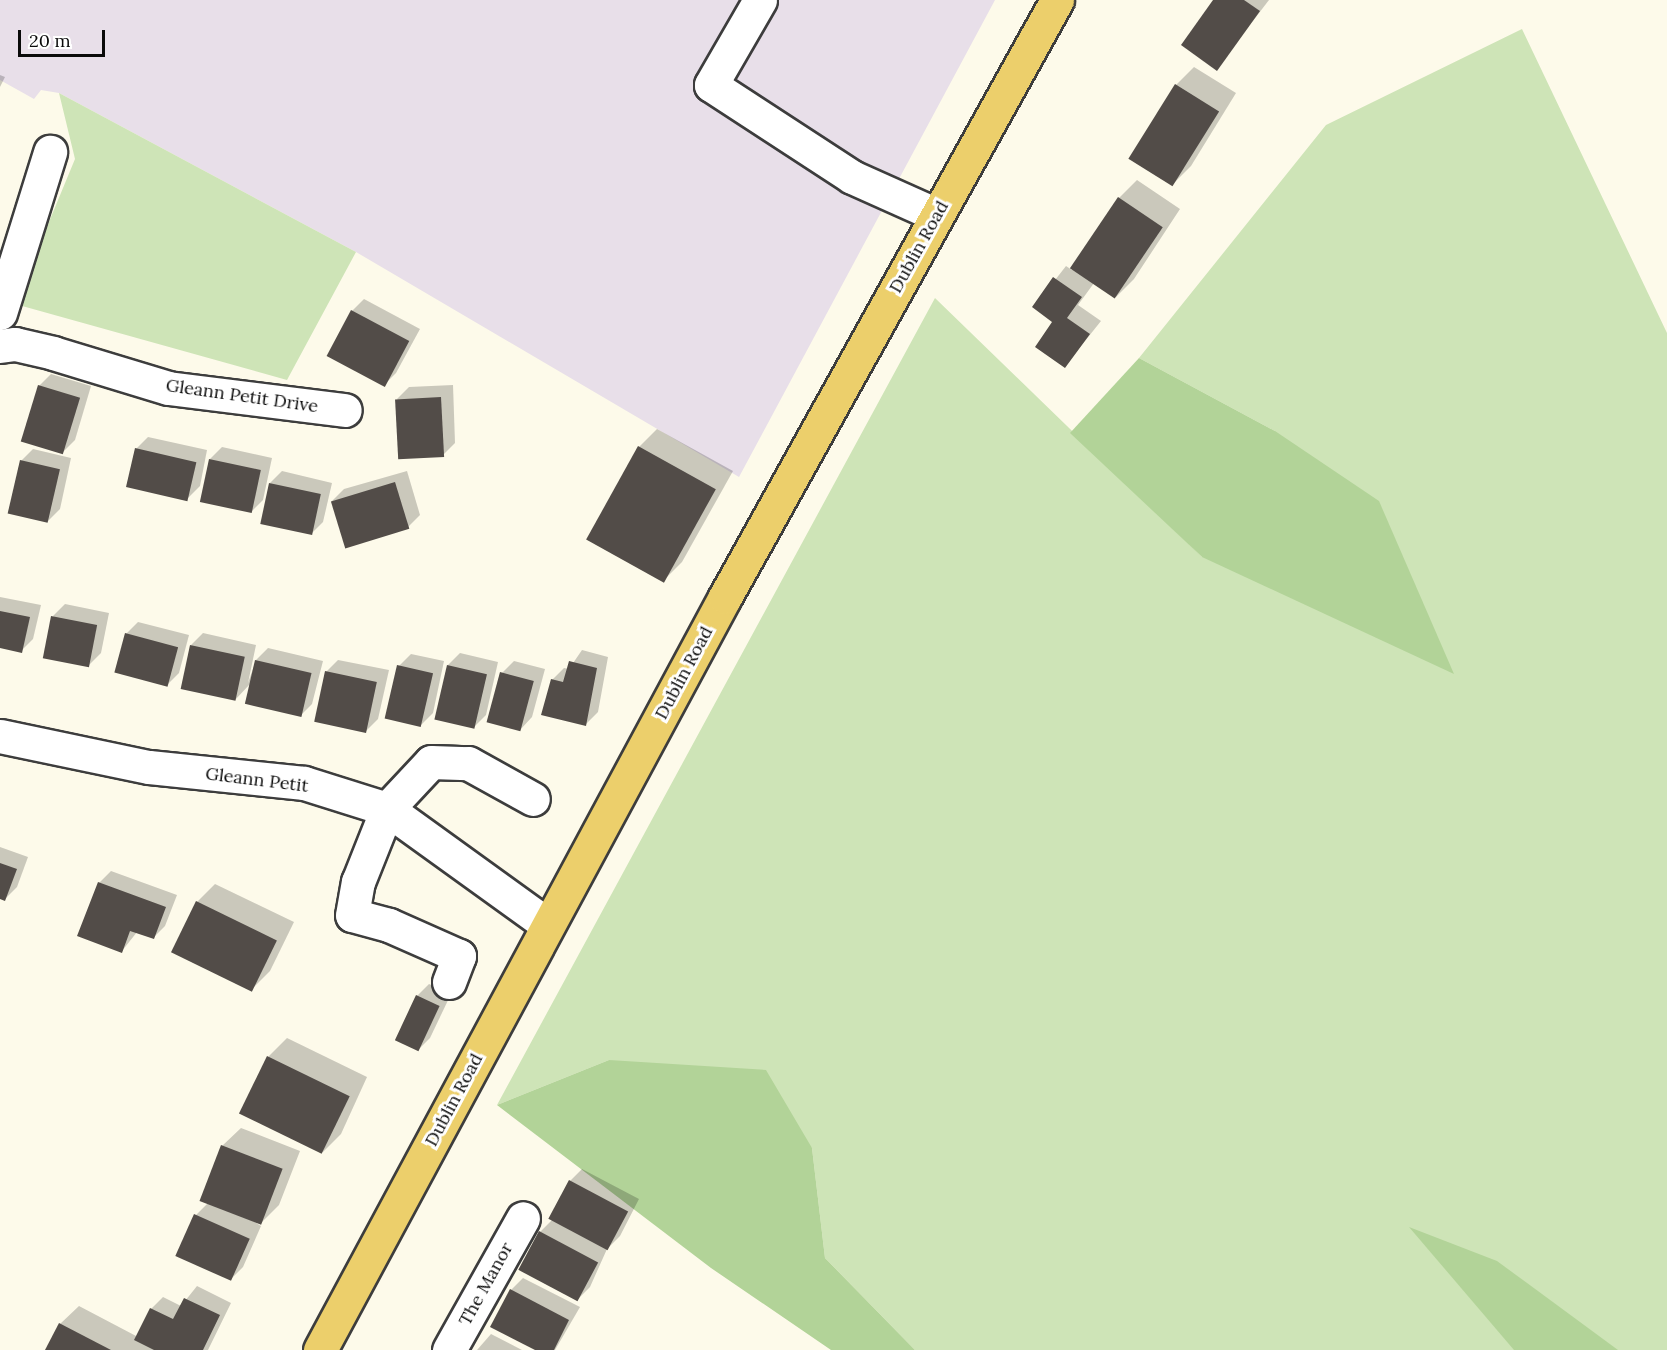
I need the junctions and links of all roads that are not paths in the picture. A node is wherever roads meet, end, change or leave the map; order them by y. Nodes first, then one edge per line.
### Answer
1 (760, 0) edge
2 (1057, 0) edge
3 (50, 152) dead end
4 (937, 215) junction
5 (0, 313) edge
6 (0, 346) edge
7 (345, 410) dead end
8 (0, 736) edge
9 (533, 799) dead end
10 (387, 808) junction
11 (548, 925) junction
12 (449, 982) dead end
13 (523, 1218) dead end
14 (320, 1350) edge
15 (449, 1350) edge

1 - 4 street
2 - 4 main road, Dublin Road
3 - 5 street
4 - 11 main road, Dublin Road
6 - 7 street, Gleann Petit Drive
8 - 10 street, Gleann Petit
9 - 10 street
10 - 11 street, Gleann Petit
10 - 12 street
11 - 14 main road, Dublin Road
13 - 15 street, The Manor

